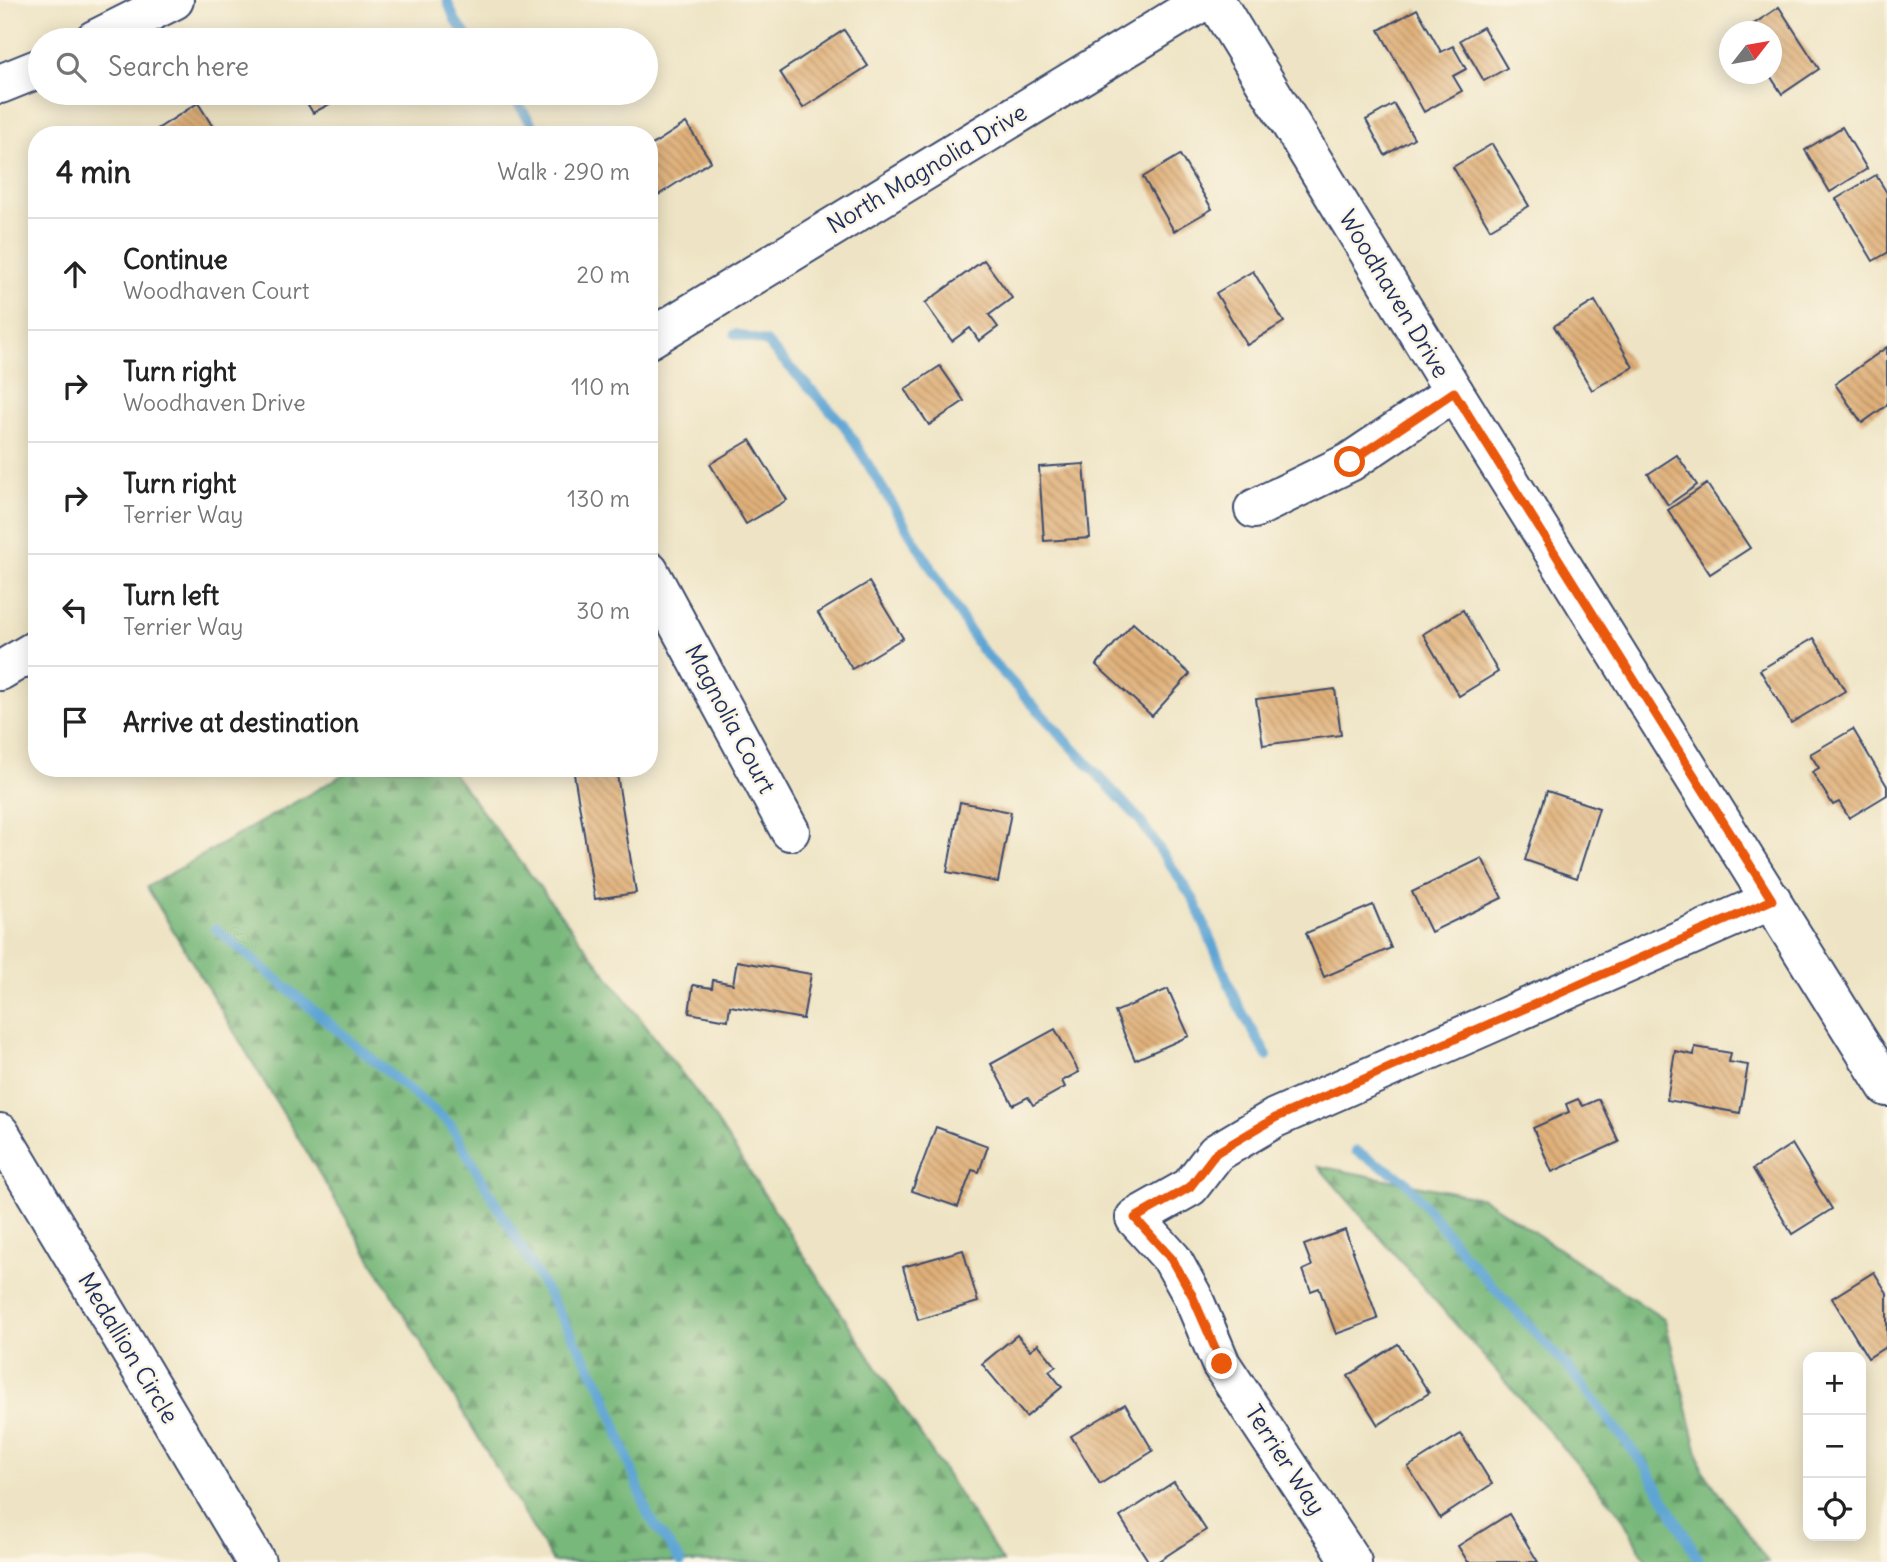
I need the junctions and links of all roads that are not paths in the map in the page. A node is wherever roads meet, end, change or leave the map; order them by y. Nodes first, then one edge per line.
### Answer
1 (174, 0) edge
2 (1205, 0) edge
3 (1214, 0) edge
4 (118, 28) edge
5 (28, 72) edge
6 (0, 83) edge
7 (658, 334) edge
8 (1454, 392) junction
9 (1254, 509) dead end
10 (658, 588) edge
11 (28, 654) edge
12 (0, 671) edge
13 (790, 831) dead end
14 (1772, 900) junction
15 (1887, 1087) edge
16 (0, 1133) edge
17 (256, 1562) edge
18 (1352, 1562) edge

1 - 4 street
2 - 7 street, North Magnolia Drive
3 - 8 street, Woodhaven Drive
5 - 6 street
8 - 9 street
8 - 14 street, Woodhaven Drive
10 - 13 street, Magnolia Court
11 - 12 street
14 - 15 street, Woodhaven Drive
14 - 18 street, Terrier Way
16 - 17 street, Medallion Circle

